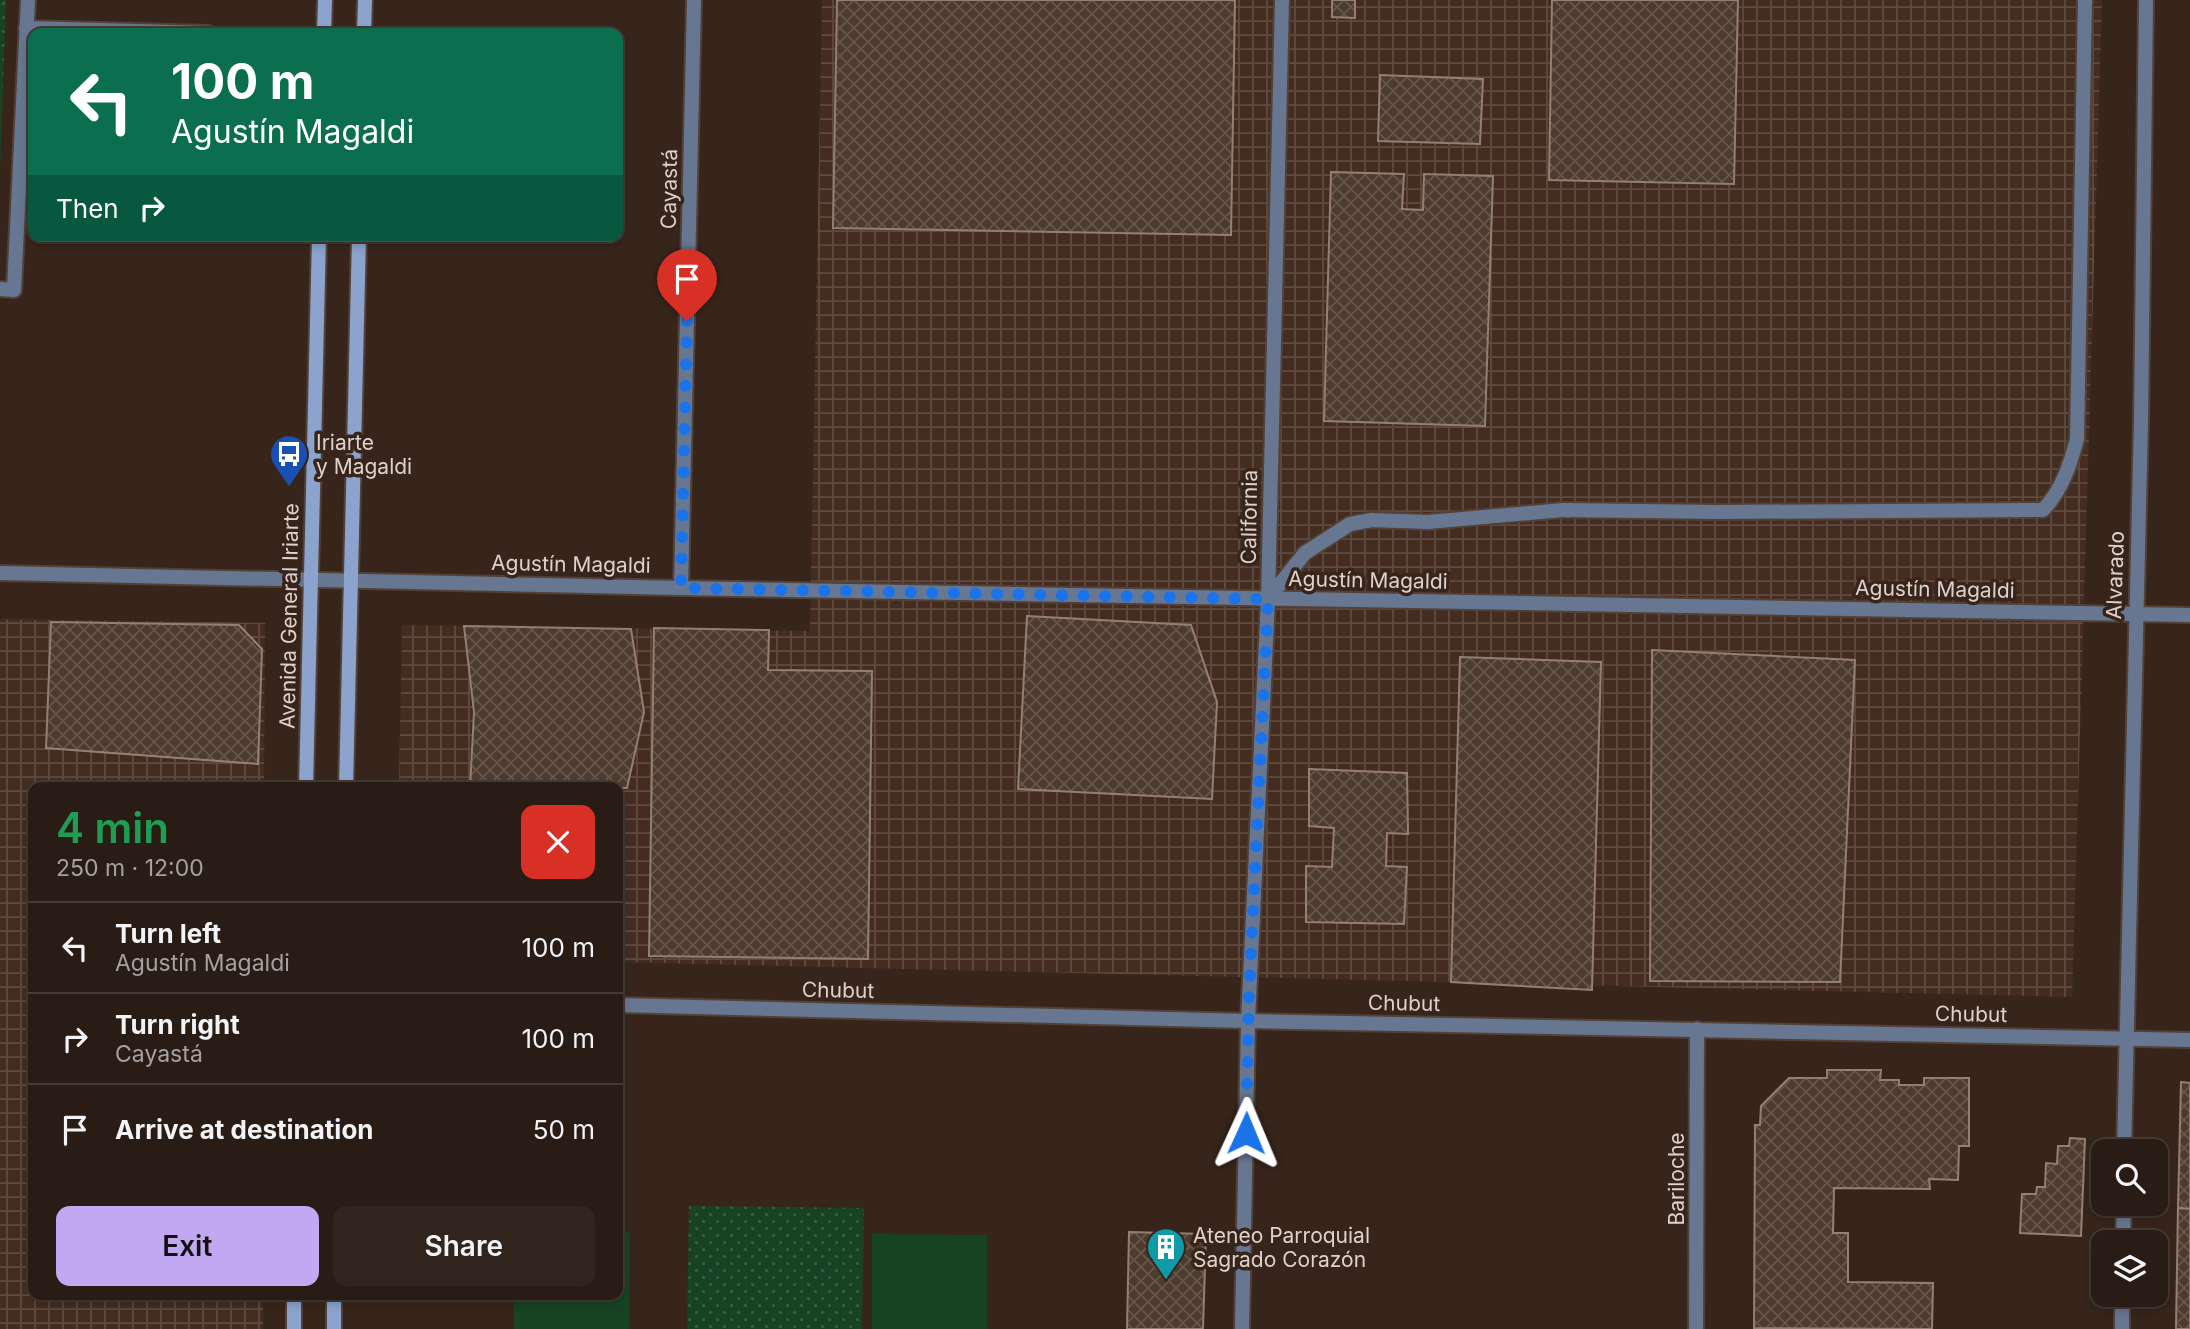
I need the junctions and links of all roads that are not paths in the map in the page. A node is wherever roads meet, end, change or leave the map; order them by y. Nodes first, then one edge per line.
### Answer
1 (28, 0) edge
2 (326, 0) edge
3 (365, 0) edge
4 (694, 0) edge
5 (1282, 0) edge
6 (2085, 0) edge
7 (2146, 0) edge
8 (26, 28) joint
9 (324, 28) edge
10 (364, 28) edge
11 (319, 242) edge
12 (359, 242) edge
13 (0, 289) edge
14 (0, 573) edge
15 (312, 580) junction
16 (352, 580) junction
17 (681, 588) junction
18 (1268, 599) junction
19 (2135, 613) junction
20 (2190, 615) edge
21 (306, 782) edge
22 (346, 782) edge
23 (623, 1005) edge
24 (1248, 1021) junction
25 (1697, 1029) junction
26 (2126, 1038) junction
27 (2190, 1040) edge
28 (2124, 1139) edge
29 (294, 1300) edge
30 (334, 1300) edge
31 (2122, 1307) edge
32 (293, 1329) edge
33 (334, 1329) edge
34 (1242, 1329) edge
35 (1696, 1329) edge
36 (2122, 1329) edge

1 - 8 street
2 - 9 main road
3 - 10 main road
4 - 17 street, Cayastá
5 - 18 street, California
6 - 18 street
7 - 19 street, Alvarado
8 - 13 street
11 - 15 main road, Avenida General Iriarte
12 - 16 main road
14 - 15 street, Agustín Magaldi
15 - 16 street, Agustín Magaldi
15 - 21 main road, Avenida General Iriarte
16 - 17 street, Agustín Magaldi
16 - 22 main road
17 - 18 street, Agustín Magaldi
18 - 19 street, Agustín Magaldi
18 - 24 street, California
19 - 20 street, Agustín Magaldi
19 - 26 street, Alvarado
23 - 24 street, Chubut
24 - 25 street, Chubut
24 - 34 street, California
25 - 26 street, Chubut
25 - 35 street, Bariloche
26 - 27 street, Chubut
26 - 28 street, Alvarado
29 - 32 main road
30 - 33 main road
31 - 36 street

